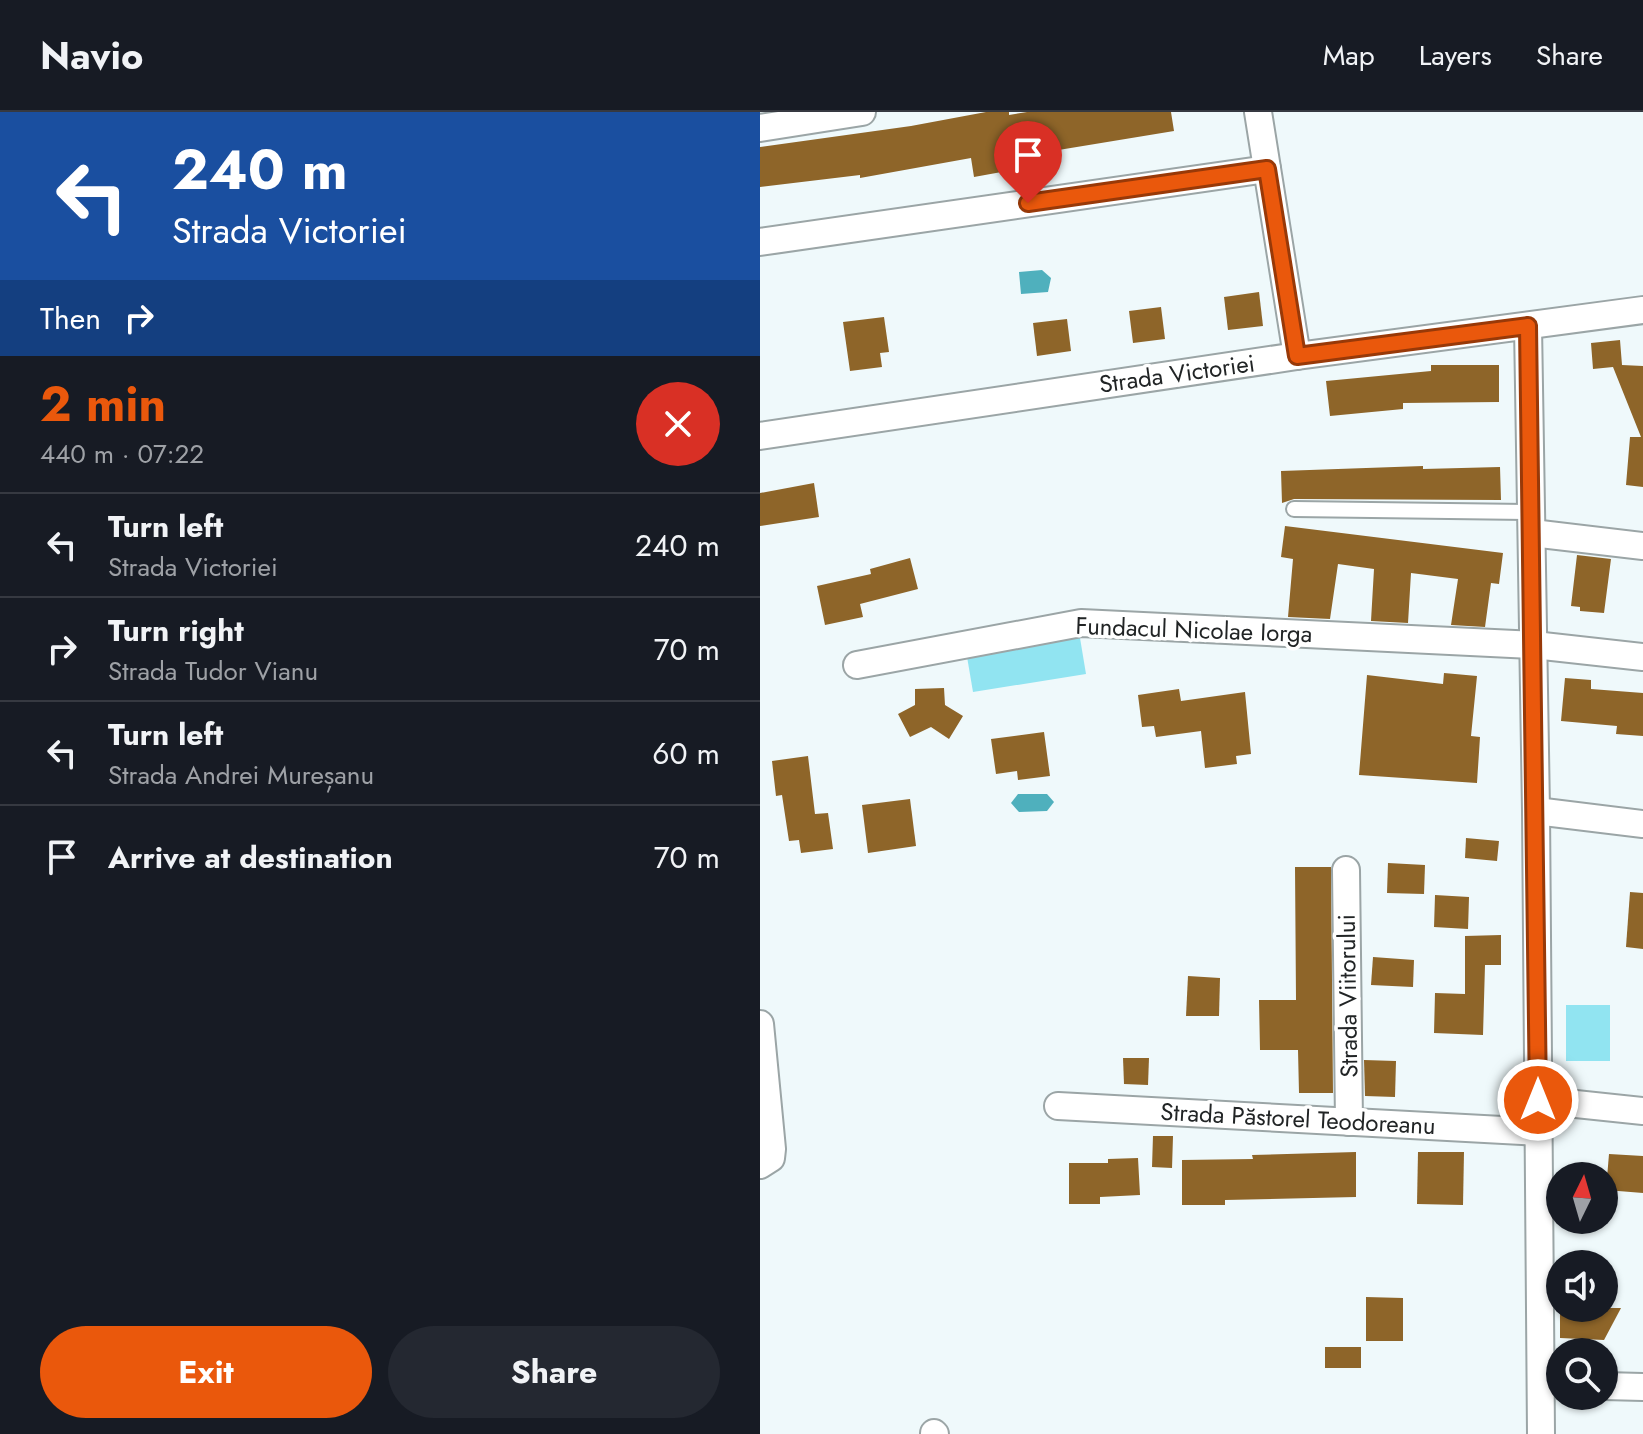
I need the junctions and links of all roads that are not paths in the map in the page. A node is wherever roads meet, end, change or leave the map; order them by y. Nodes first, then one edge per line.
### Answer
1 (862, 112) edge
2 (1258, 112) edge
3 (760, 128) edge
4 (1267, 169) junction
5 (760, 242) edge
6 (1643, 310) edge
7 (1528, 326) junction
8 (1297, 356) junction
9 (760, 436) edge
10 (1294, 509) dead end
11 (1532, 523) junction
12 (1643, 546) edge
13 (1534, 645) junction
14 (1643, 657) edge
15 (857, 665) dead end
16 (1536, 811) junction
17 (1643, 824) edge
18 (1346, 870) dead end
19 (760, 1024) edge
20 (1538, 1100) junction
21 (1058, 1106) dead end
22 (1643, 1111) edge
23 (1349, 1122) junction
24 (1538, 1132) junction
25 (760, 1165) edge
26 (1548, 1338) edge
27 (1618, 1386) edge
28 (1643, 1387) edge
29 (1546, 1406) edge
30 (1541, 1434) edge

1 - 3 street
2 - 4 street
4 - 5 street
4 - 8 street
6 - 7 street, Strada Victoriei
7 - 8 street, Strada Victoriei
7 - 11 street
8 - 9 street, Strada Victoriei
10 - 11 lane
11 - 12 street
11 - 13 street
13 - 14 street, Fundacul Nicolae Iorga
13 - 15 street, Fundacul Nicolae Iorga
13 - 16 street
16 - 17 street
16 - 20 street
18 - 23 street, Strada Viitorului
19 - 25 street
20 - 22 street
20 - 24 street
21 - 23 street, Strada Păstorel Teodoreanu
23 - 24 street, Strada Păstorel Teodoreanu
24 - 26 street
27 - 28 street
29 - 30 street

